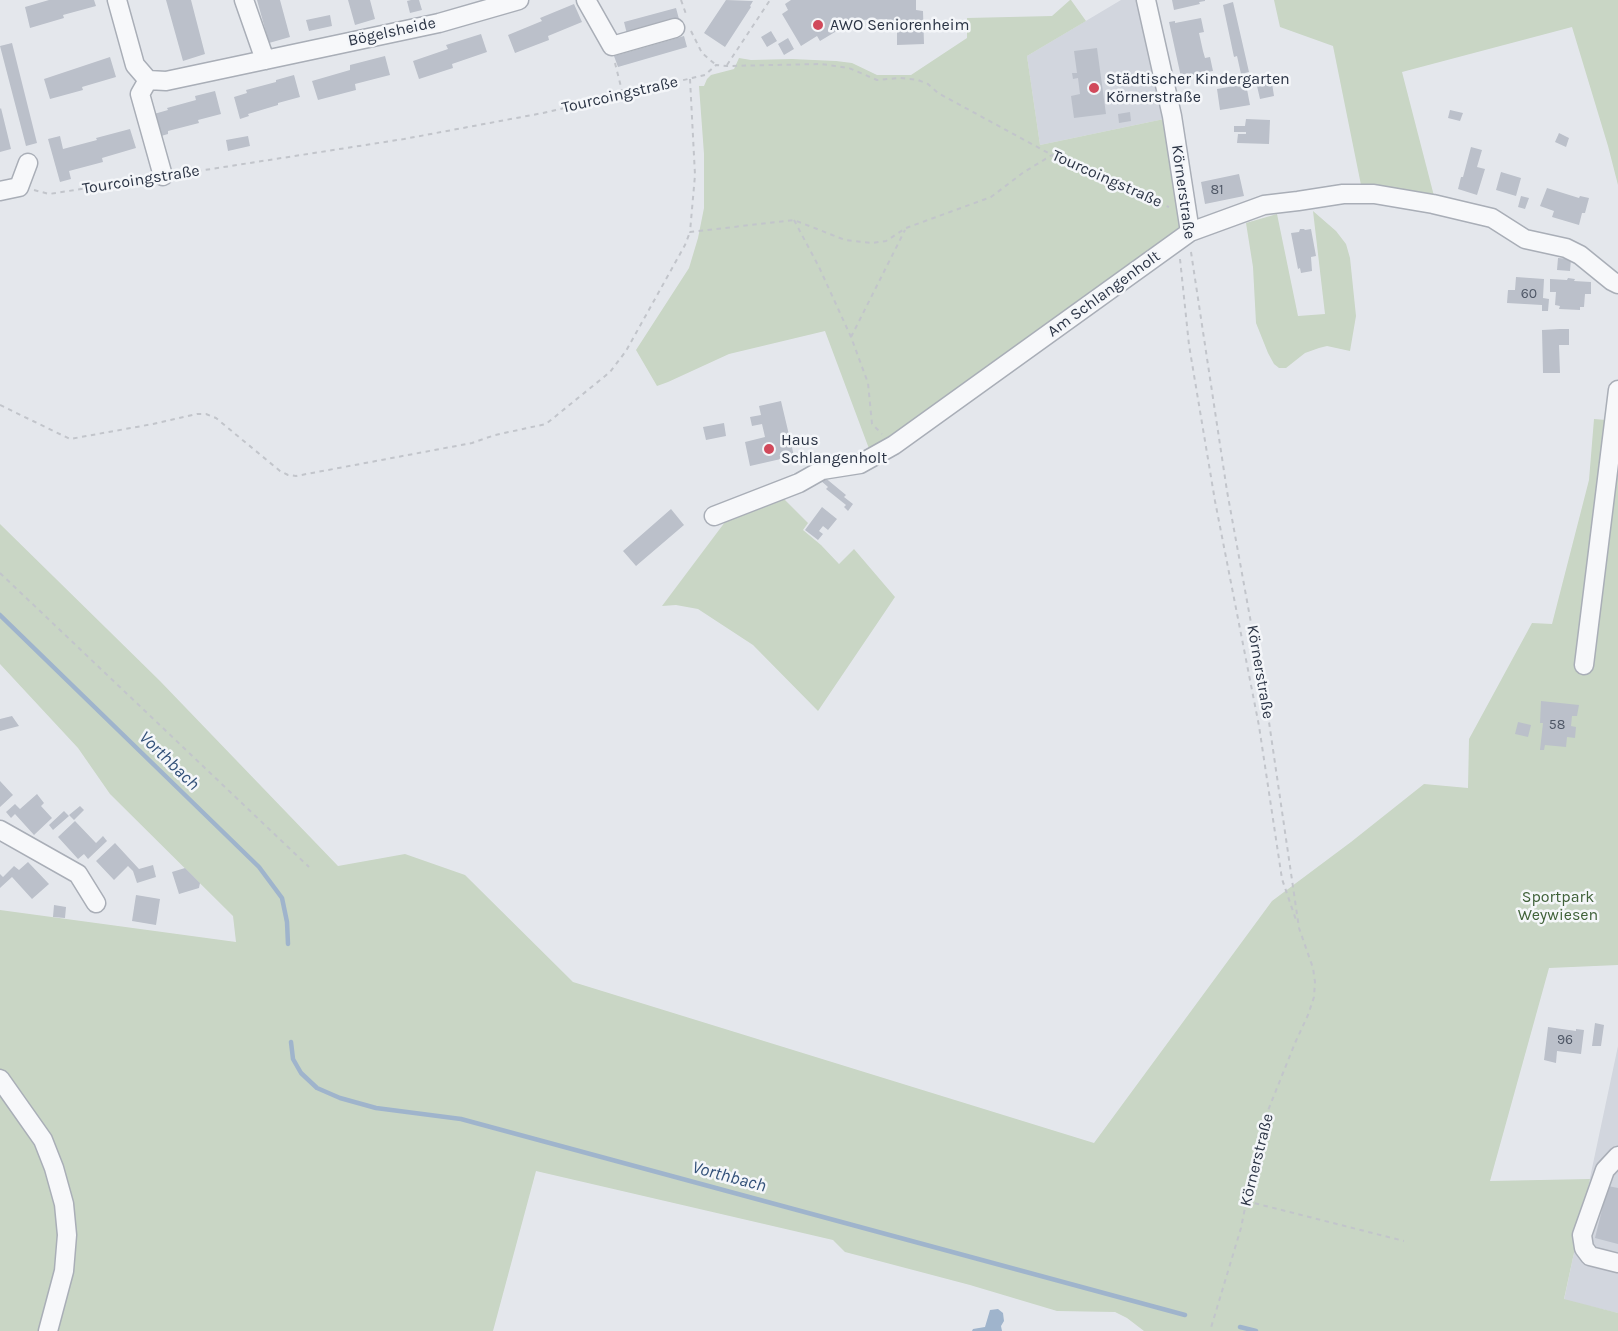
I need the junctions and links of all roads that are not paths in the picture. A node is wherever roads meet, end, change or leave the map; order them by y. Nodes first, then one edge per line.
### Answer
1 (117, 0) edge
2 (244, 0) edge
3 (519, 0) edge
4 (586, 0) edge
5 (1146, 0) edge
6 (684, 25) road end
7 (265, 60) junction
8 (148, 80) junction
9 (28, 163) dead end
10 (163, 176) road end
11 (0, 190) edge
12 (1190, 232) junction
13 (1618, 284) edge
14 (1618, 390) edge
15 (714, 516) dead end
16 (1584, 665) dead end
17 (0, 830) edge
18 (96, 903) dead end
19 (0, 1079) edge
20 (1618, 1156) edge
21 (1618, 1263) edge
22 (48, 1331) edge

1 - 8 street
2 - 7 street
3 - 7 street, Bögelsheide
4 - 6 street
5 - 12 street, Körnerstraße
7 - 8 street, Bögelsheide
8 - 10 street
9 - 11 street
12 - 13 street, Am Schlangenholt
12 - 15 street, Am Schlangenholt
14 - 16 street
17 - 18 street
19 - 22 street
20 - 21 street

